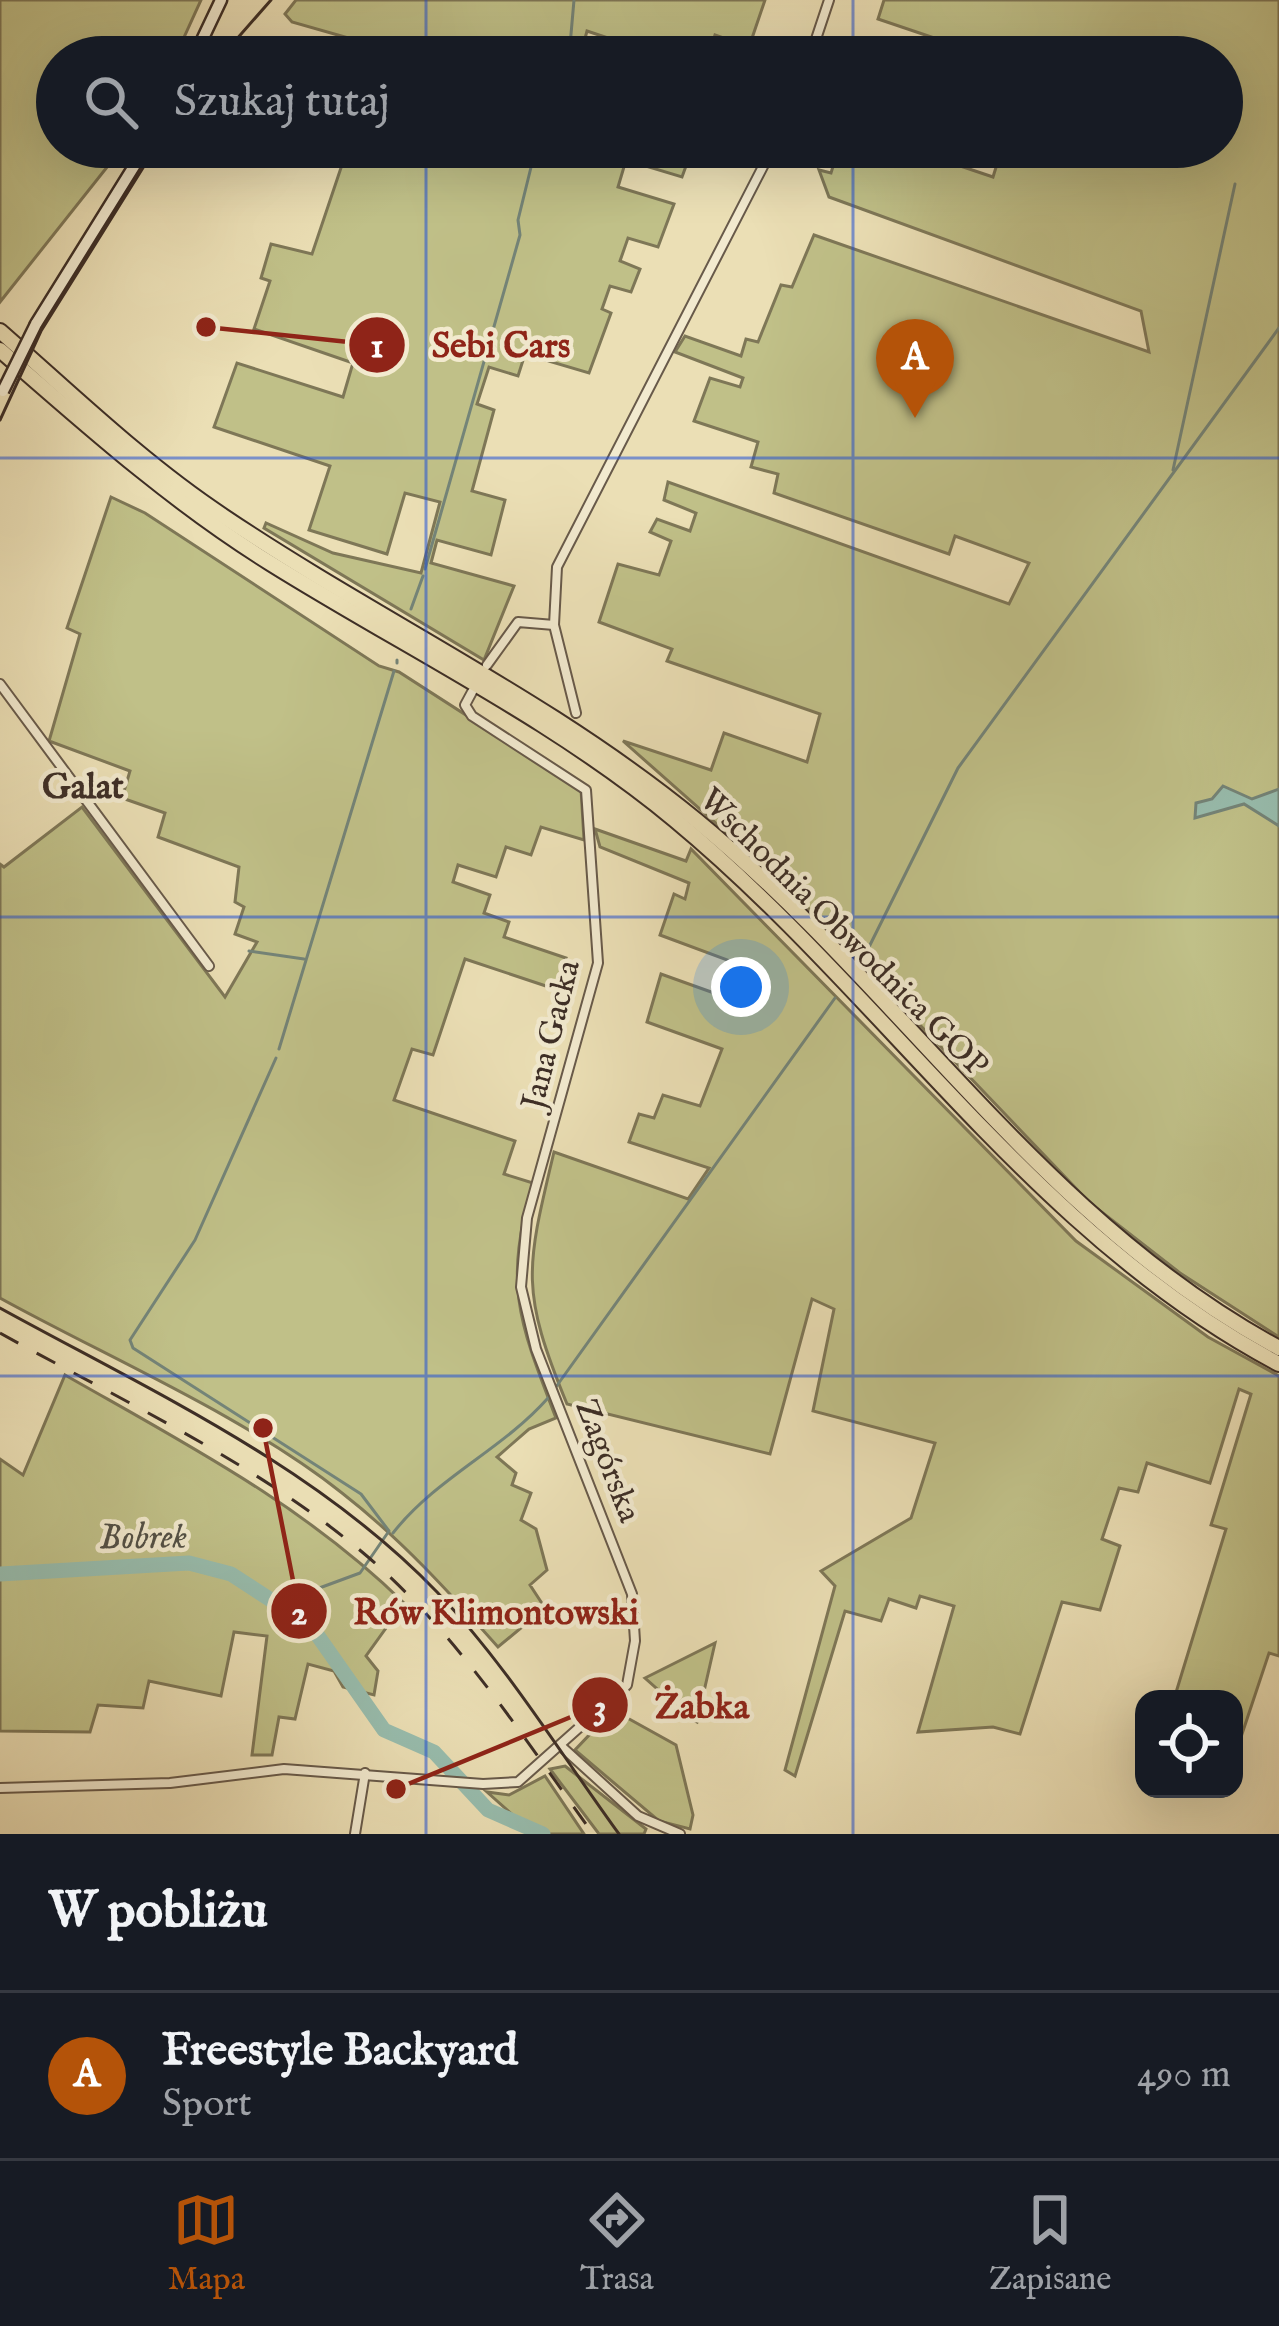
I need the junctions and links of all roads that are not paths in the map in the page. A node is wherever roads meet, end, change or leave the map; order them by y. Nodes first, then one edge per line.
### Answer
1 (221, 0) edge
2 (829, 0) edge
3 (204, 36) edge
4 (817, 36) edge
5 (133, 168) edge
6 (761, 168) edge
7 (0, 331) edge
8 (0, 350) edge
9 (2, 394) edge
10 (554, 626) junction
11 (487, 665) dead end
12 (0, 684) edge
13 (472, 692) dead end
14 (576, 713) dead end
15 (209, 967) dead end
16 (524, 1310) joint
17 (1279, 1348) edge
18 (1279, 1364) edge
19 (562, 1747) junction
20 (365, 1774) junction
21 (0, 1788) edge
22 (356, 1834) edge
23 (680, 1834) edge

1 - 3 street
2 - 4 street
5 - 9 street, bridge
6 - 10 street
7 - 17 highway, Wschodnia Obwodnica GOP
8 - 18 highway, Wschodnia Obwodnica GOP
10 - 11 street
10 - 14 street
12 - 15 street
13 - 16 street, Jana Gacka
16 - 19 street, Zagórska
19 - 20 street, Zagórska
19 - 23 street
20 - 21 street
20 - 22 street

